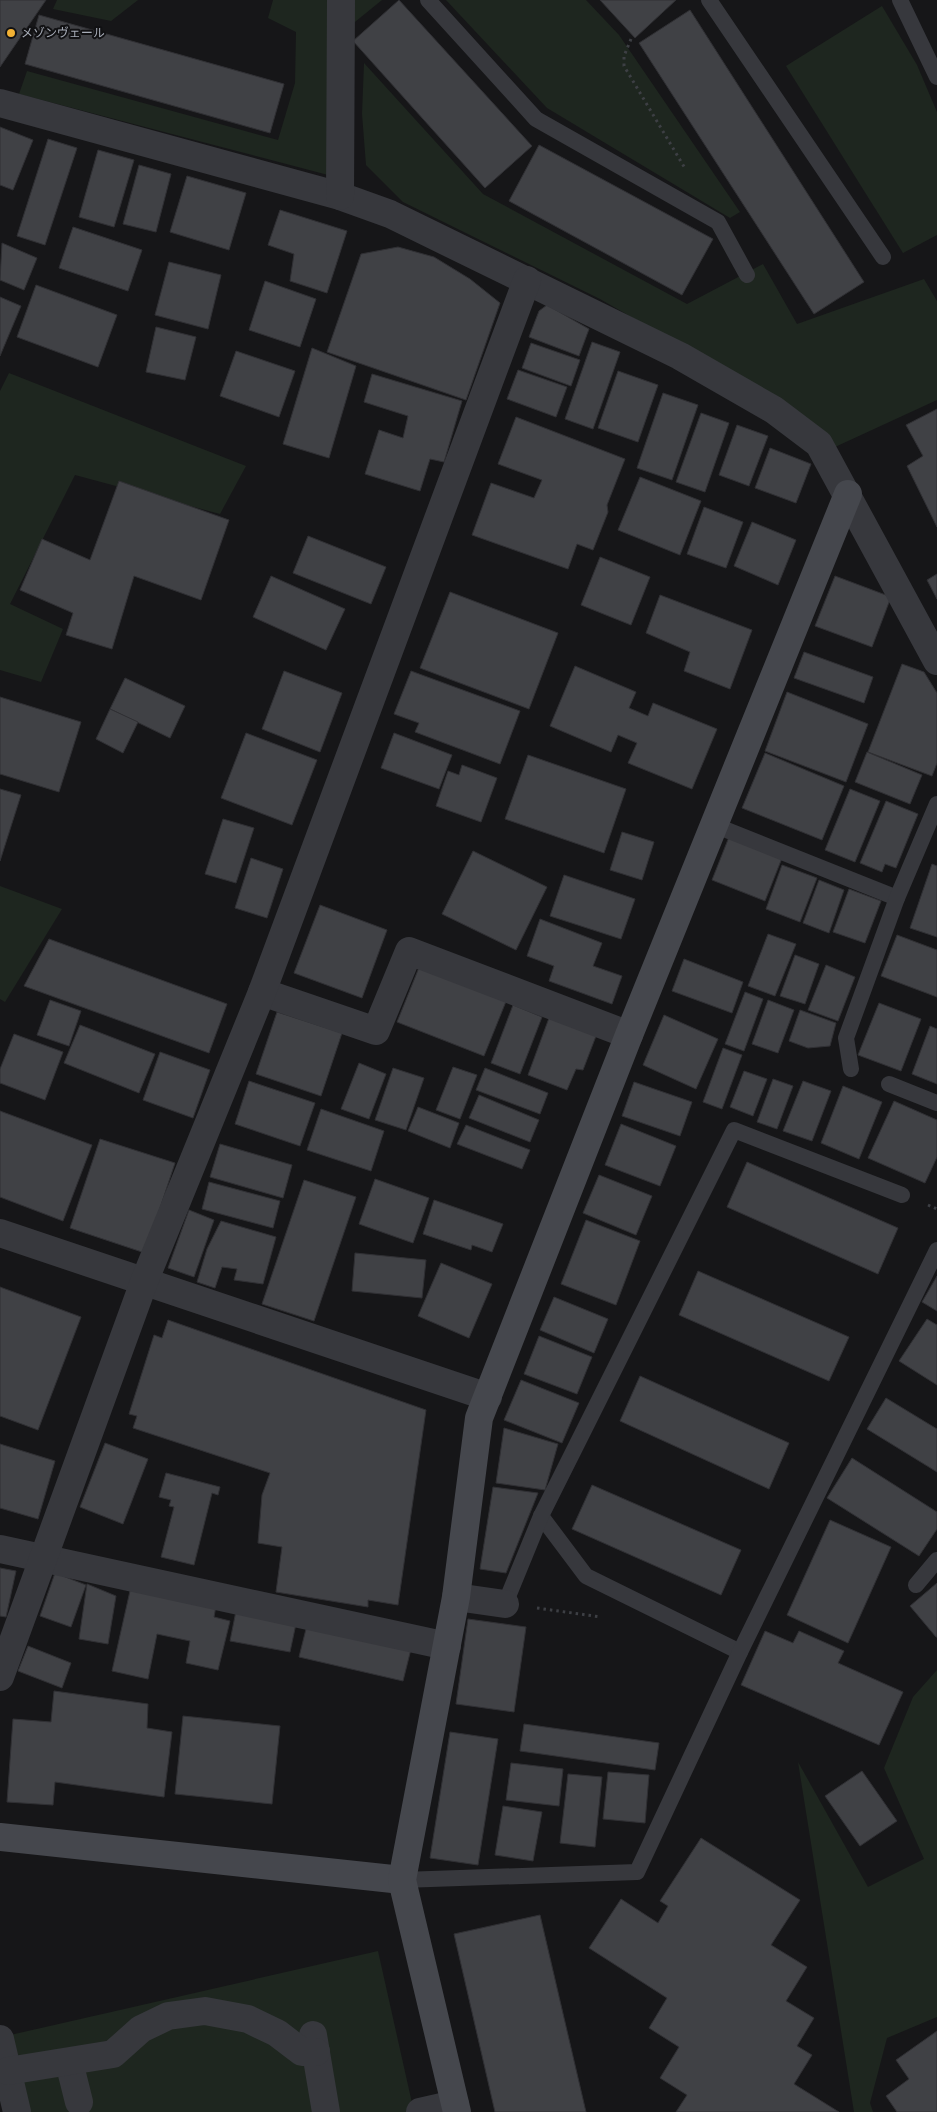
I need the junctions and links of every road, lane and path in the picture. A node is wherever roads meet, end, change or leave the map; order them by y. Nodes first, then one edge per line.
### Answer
1 (341, 0) edge
2 (428, 0) edge
3 (709, 0) edge
4 (900, 0) edge
5 (631, 39) dead end
6 (937, 77) edge
7 (0, 103) edge
8 (690, 178) dead end
9 (340, 196) junction
10 (883, 257) dead end
11 (747, 275) dead end
12 (527, 280) junction
13 (848, 494) junction
14 (937, 661) edge
15 (937, 804) edge
16 (714, 825) junction
17 (897, 898) junction
18 (262, 992) junction
19 (629, 1035) junction
20 (851, 1069) dead end
21 (889, 1084) dead end
22 (937, 1103) edge
23 (902, 1195) dead end
24 (0, 1233) edge
25 (937, 1250) edge
26 (144, 1282) junction
27 (488, 1397) junction
28 (541, 1516) junction
29 (0, 1549) edge
30 (44, 1558) junction
31 (937, 1560) edge
32 (916, 1585) dead end
33 (456, 1597) junction
34 (505, 1604) joint
35 (446, 1646) junction
36 (740, 1652) junction
37 (0, 1677) edge
38 (0, 1837) edge
39 (402, 1880) junction
40 (0, 2039) edge
41 (69, 2062) junction
42 (8, 2071) junction
43 (79, 2102) dead end
44 (456, 2108) edge
45 (17, 2112) edge
46 (326, 2112) edge
47 (420, 2112) edge

1 - 9 street
2 - 11 lane
3 - 10 lane
4 - 6 lane
5 - 8 path
7 - 9 street
9 - 12 street
12 - 13 street
12 - 18 street
13 - 14 street
13 - 16 street
15 - 17 lane
16 - 17 lane
16 - 19 street
17 - 20 lane
18 - 19 street
18 - 26 street
19 - 27 street
21 - 22 lane
23 - 28 lane
24 - 26 street
25 - 36 lane
26 - 27 street
26 - 30 street
27 - 33 street
28 - 34 lane
28 - 36 lane
29 - 30 street
30 - 35 street
30 - 37 street
31 - 32 lane
33 - 34 street
33 - 35 street
35 - 39 street
36 - 39 lane
38 - 39 street
39 - 44 street
40 - 42 street
41 - 42 street
41 - 43 street
41 - 46 street
42 - 45 street
44 - 47 street

